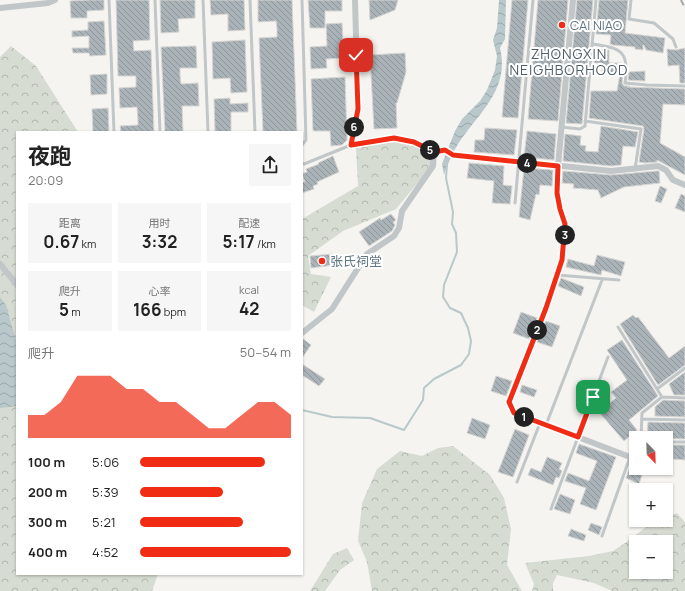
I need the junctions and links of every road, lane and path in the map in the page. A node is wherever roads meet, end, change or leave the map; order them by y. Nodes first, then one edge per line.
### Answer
1 (55, 0) edge
2 (109, 0) edge
3 (155, 0) edge
4 (203, 0) edge
5 (250, 0) edge
6 (302, 0) edge
7 (355, 0) edge
8 (533, 0) edge
9 (572, 0) edge
10 (596, 0) edge
11 (631, 0) edge
12 (0, 8) edge
13 (592, 44) junction
14 (676, 47) dead end
15 (685, 86) edge
16 (585, 121) junction
17 (561, 127) junction
18 (114, 131) edge
19 (160, 131) edge
20 (208, 131) edge
21 (255, 131) edge
22 (303, 144) edge
23 (351, 145) junction
24 (434, 152) junction
25 (519, 162) junction
26 (303, 164) edge
27 (558, 166) junction
28 (635, 169) junction
29 (685, 185) edge
30 (515, 203) dead end
31 (0, 264) edge
32 (557, 275) junction
33 (602, 280) junction
34 (619, 280) dead end
35 (16, 284) edge
36 (618, 327) dead end
37 (303, 332) edge
38 (608, 357) dead end
39 (685, 368) edge
40 (657, 389) junction
41 (662, 397) junction
42 (685, 398) edge
43 (642, 420) junction
44 (685, 420) edge
45 (540, 423) junction
46 (546, 425) junction
47 (641, 431) edge
48 (578, 437) junction
49 (673, 442) edge
50 (685, 442) edge
51 (629, 457) edge
52 (629, 460) edge
53 (517, 482) dead end
54 (551, 508) dead end
55 (602, 536) dead end

1 - 12 street
2 - 18 lane
3 - 19 lane
4 - 20 lane
5 - 21 lane
6 - 22 lane
7 - 23 street
8 - 25 lane
9 - 17 street
10 - 13 lane
11 - 14 lane
13 - 15 lane
13 - 16 lane
16 - 17 lane
16 - 28 lane
17 - 27 street
23 - 24 street
23 - 26 lane
24 - 25 street
24 - 37 street
25 - 27 street
25 - 30 lane
27 - 28 street
27 - 32 street
28 - 29 street
31 - 35 street
32 - 33 lane
32 - 45 street
33 - 34 lane
33 - 46 lane
36 - 40 lane
38 - 48 lane
39 - 40 lane
40 - 41 lane
41 - 42 lane
41 - 43 lane
43 - 44 lane
43 - 47 lane
45 - 46 street
45 - 53 lane
46 - 48 street
48 - 51 street
48 - 54 lane
49 - 50 lane
52 - 55 lane

